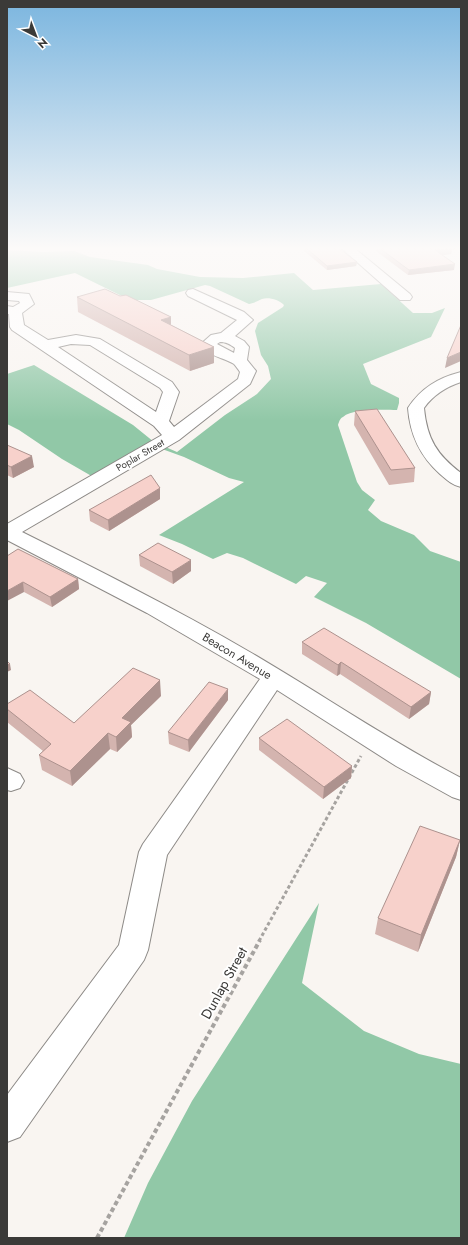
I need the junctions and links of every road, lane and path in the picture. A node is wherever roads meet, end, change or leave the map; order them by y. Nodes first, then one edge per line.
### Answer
1 (24, 305) edge
2 (218, 305) edge
3 (11, 311) edge
4 (48, 346) junction
5 (461, 377) edge
6 (160, 422) junction
7 (172, 436) junction
8 (461, 482) edge
9 (7, 532) edge
10 (273, 677) junction
11 (371, 738) junction
12 (461, 790) edge
13 (7, 1124) edge
14 (97, 1238) edge

1 - 3 street
2 - 7 street, Poplar Street
3 - 4 street
4 - 6 street
4 - 6 street
5 - 8 street
6 - 7 street
7 - 9 street, Poplar Street
9 - 10 street, Beacon Avenue
10 - 11 street, Beacon Avenue
10 - 13 street
11 - 12 street, Beacon Avenue
11 - 14 path, Dunlap Street

